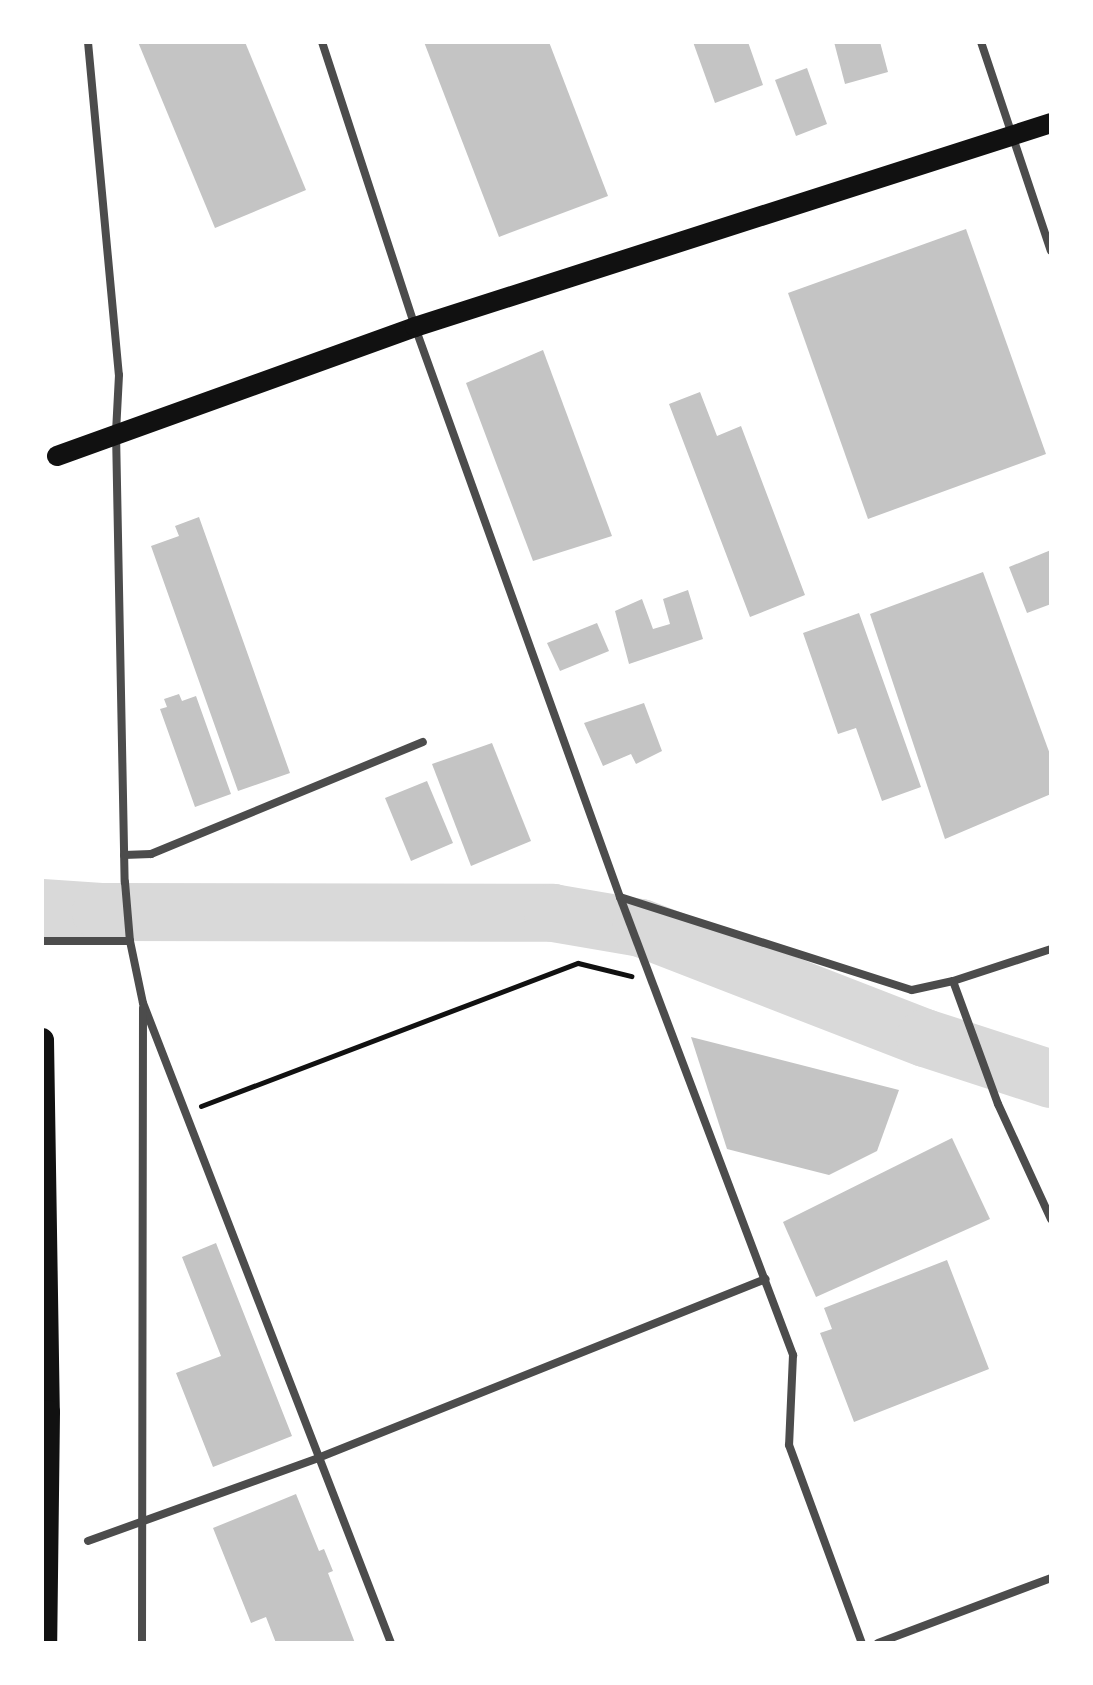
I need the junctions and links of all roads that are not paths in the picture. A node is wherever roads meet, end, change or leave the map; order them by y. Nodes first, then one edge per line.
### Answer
1 (88, 42) edge
2 (322, 42) edge
3 (981, 42) edge
4 (1051, 123) edge
5 (1013, 136) junction
6 (1051, 251) edge
7 (415, 327) junction
8 (116, 432) junction
9 (57, 456) dead end
10 (423, 742) dead end
11 (124, 855) junction
12 (620, 897) junction
13 (42, 941) edge
14 (130, 941) junction
15 (1051, 949) edge
16 (953, 981) junction
17 (143, 1003) junction
18 (42, 1040) edge
19 (1051, 1219) edge
20 (765, 1279) junction
21 (318, 1458) junction
22 (142, 1521) junction
23 (88, 1541) dead end
24 (1051, 1578) edge
25 (45, 1643) edge
26 (142, 1643) edge
27 (391, 1643) edge
28 (862, 1643) edge
29 (878, 1643) edge

1 - 8 street
2 - 7 street
3 - 5 street
4 - 5 main road
5 - 6 street
5 - 7 main road
7 - 8 main road
7 - 12 street
8 - 9 main road
8 - 11 street
10 - 11 street
11 - 14 street
12 - 16 street
12 - 20 street
13 - 14 street
14 - 17 street
15 - 16 street
16 - 19 street
17 - 21 street
17 - 22 street
18 - 25 highway
20 - 21 street
20 - 28 street
21 - 22 street
21 - 27 street
22 - 23 street
22 - 26 street
24 - 29 street

